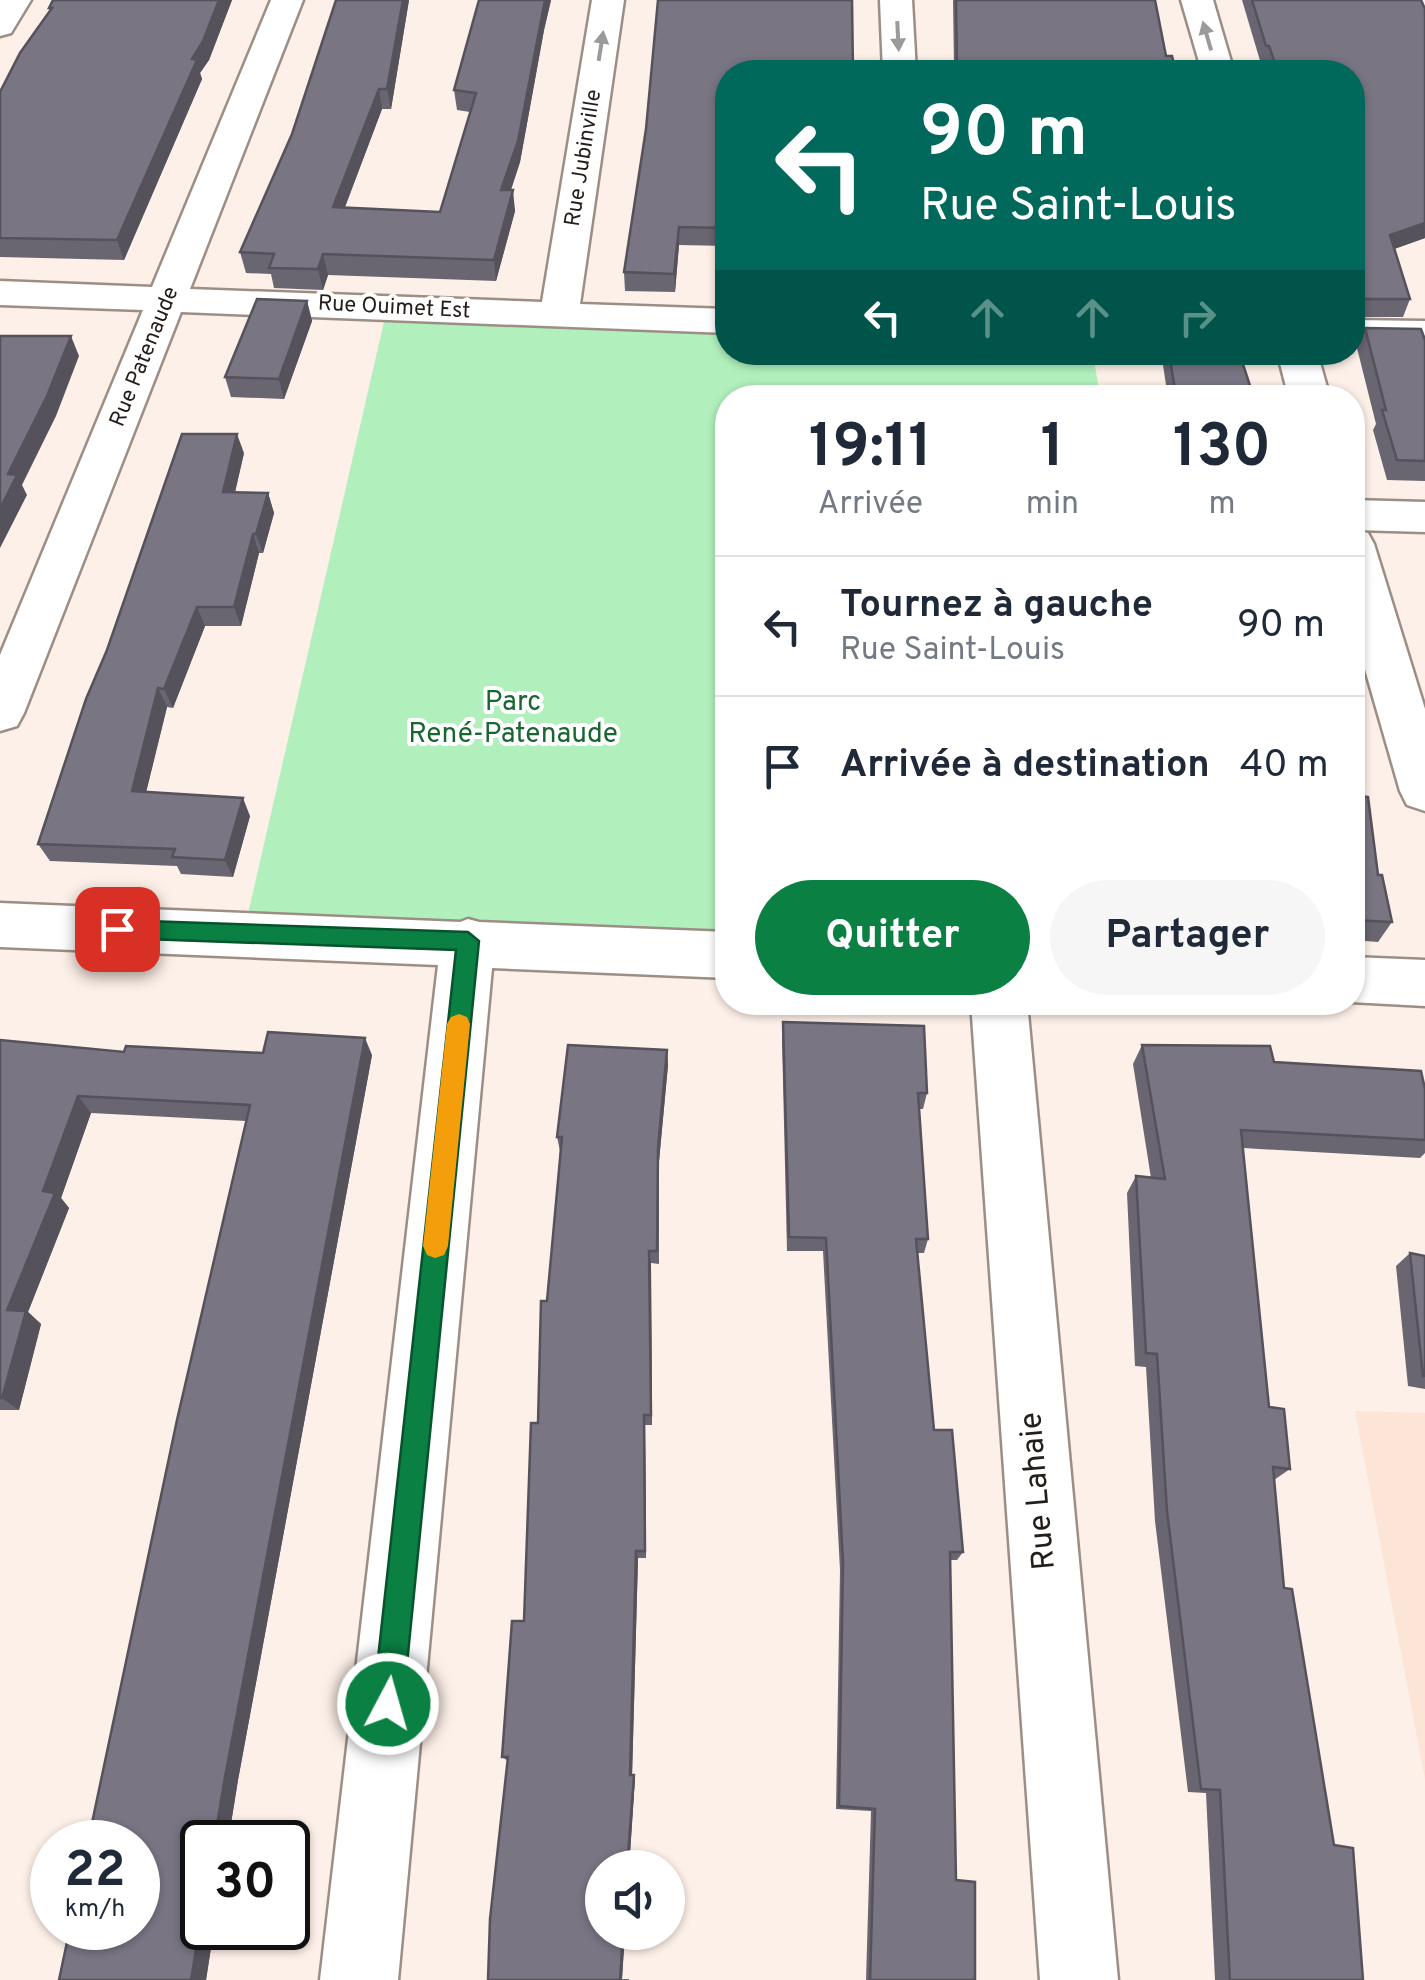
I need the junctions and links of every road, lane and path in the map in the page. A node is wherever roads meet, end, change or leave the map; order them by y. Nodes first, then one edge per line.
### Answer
1 (15, 0) edge
2 (286, 0) edge
3 (608, 0) edge
4 (896, 0) edge
5 (1197, 0) edge
6 (0, 26) edge
7 (899, 60) edge
8 (1214, 60) edge
9 (0, 292) edge
10 (169, 298) junction
11 (559, 316) junction
12 (715, 322) edge
13 (1365, 332) edge
14 (1425, 334) edge
15 (1365, 515) edge
16 (1425, 517) edge
17 (1365, 588) edge
18 (0, 713) edge
19 (1425, 791) edge
20 (0, 925) edge
21 (468, 941) junction
22 (715, 954) edge
23 (1365, 981) edge
24 (1425, 983) edge
25 (1000, 1015) edge
26 (359, 1980) edge
27 (1079, 1980) edge

1 - 6 street
2 - 10 street, Rue Patenaude
11 -> 3 street, Rue Jubinville
4 -> 7 street
8 -> 5 street
9 - 10 street, Rue Ouimet Est
10 - 11 street, Rue Ouimet Est
10 - 18 street, Rue Patenaude
11 - 12 street, Rue Ouimet Est
13 - 14 street
15 - 16 street
17 - 19 street
20 - 21 street
21 - 22 street
21 - 26 street
23 - 24 street
25 - 27 street, Rue Lahaie

